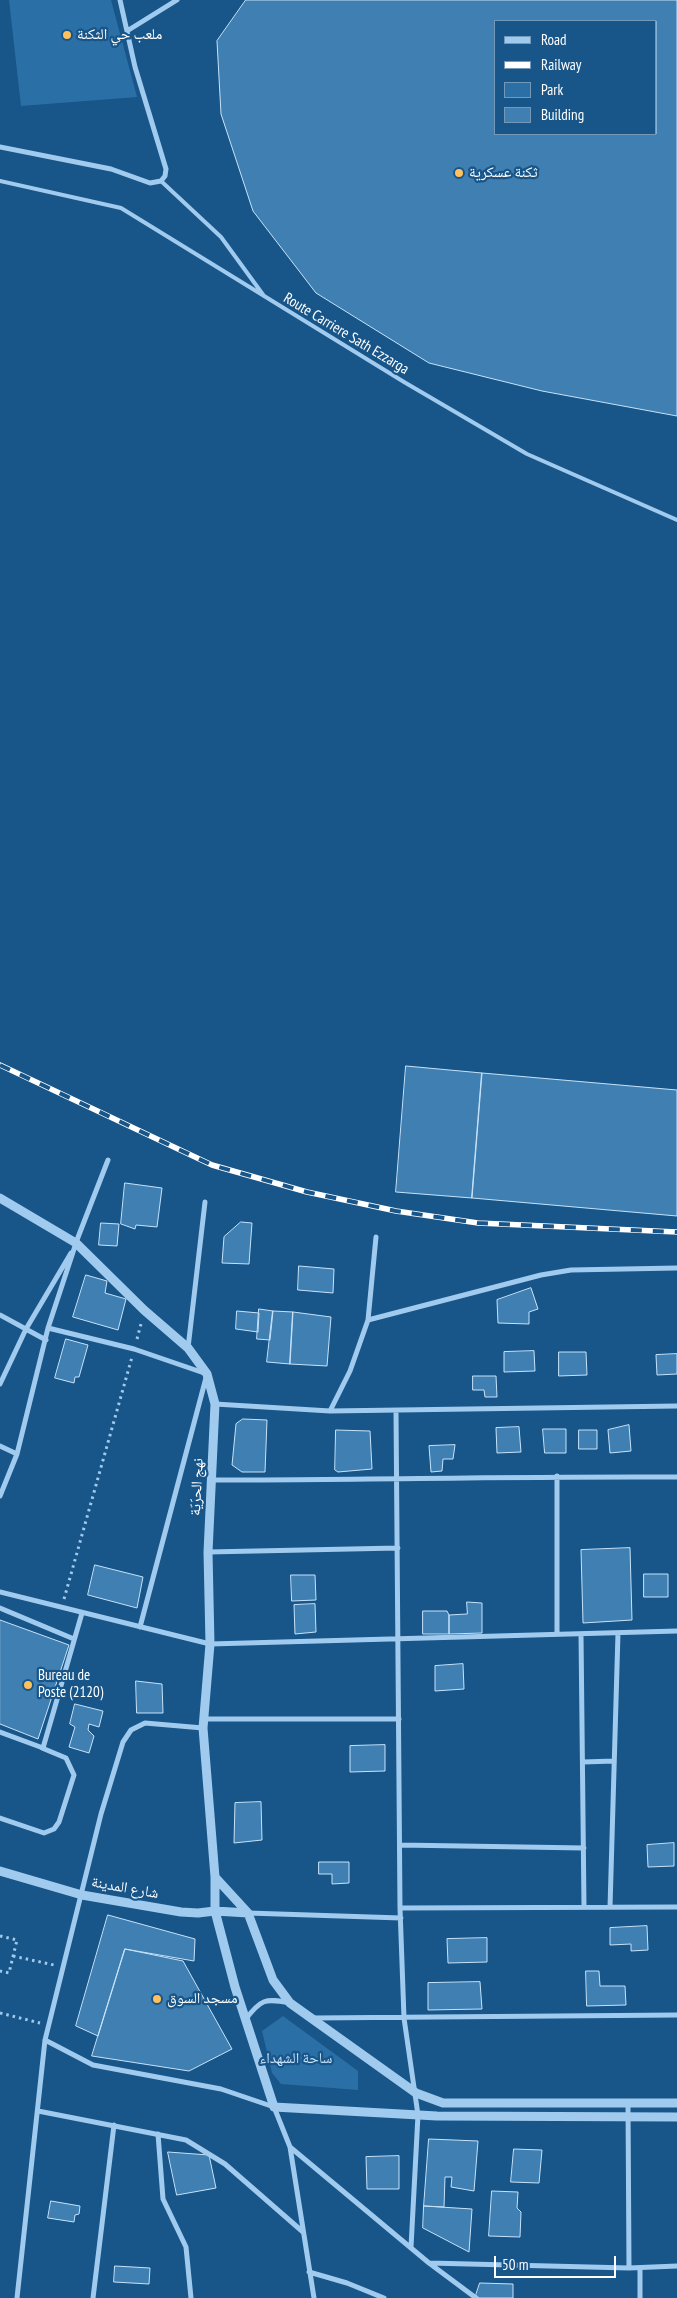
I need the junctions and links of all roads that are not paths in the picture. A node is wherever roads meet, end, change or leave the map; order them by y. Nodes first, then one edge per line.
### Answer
1 (120, 0) edge
2 (177, 0) edge
3 (127, 32) junction
4 (0, 147) edge
5 (0, 181) edge
6 (161, 181) junction
7 (266, 298) junction
8 (677, 520) edge
9 (108, 1160) dead end
10 (0, 1198) edge
11 (205, 1202) dead end
12 (376, 1237) dead end
13 (76, 1243) junction
14 (677, 1268) edge
15 (0, 1315) edge
16 (368, 1320) junction
17 (48, 1328) junction
18 (26, 1329) junction
19 (46, 1340) junction
20 (188, 1348) junction
21 (207, 1374) junction
22 (0, 1384) edge
23 (215, 1404) junction
24 (677, 1406) edge
25 (330, 1411) junction
26 (396, 1411) junction
27 (0, 1446) edge
28 (17, 1454) junction
29 (557, 1476) junction
30 (677, 1477) edge
31 (211, 1480) junction
32 (397, 1480) junction
33 (0, 1496) edge
34 (398, 1548) junction
35 (208, 1552) junction
36 (0, 1592) edge
37 (0, 1608) edge
38 (82, 1613) junction
39 (140, 1627) junction
40 (677, 1632) edge
41 (618, 1633) junction
42 (557, 1634) junction
43 (581, 1634) junction
44 (398, 1638) junction
45 (74, 1639) junction
46 (210, 1644) junction
47 (399, 1719) junction
48 (203, 1724) junction
49 (0, 1732) edge
50 (42, 1748) junction
51 (614, 1761) junction
52 (583, 1762) junction
53 (0, 1818) edge
54 (400, 1845) junction
55 (584, 1848) junction
56 (0, 1871) edge
57 (215, 1876) junction
58 (82, 1895) junction
59 (584, 1907) junction
60 (610, 1907) junction
61 (677, 1907) edge
62 (400, 1908) junction
63 (215, 1911) junction
64 (248, 1914) junction
65 (402, 1918) junction
66 (290, 2003) junction
67 (677, 2015) edge
68 (310, 2018) junction
69 (404, 2018) junction
70 (245, 2020) junction
71 (45, 2040) junction
72 (416, 2093) junction
73 (628, 2103) junction
74 (677, 2103) edge
75 (274, 2107) junction
76 (38, 2111) junction
77 (418, 2115) junction
78 (629, 2116) junction
79 (677, 2117) edge
80 (114, 2125) junction
81 (158, 2134) junction
82 (290, 2147) junction
83 (302, 2232) junction
84 (411, 2247) junction
85 (429, 2263) junction
86 (677, 2266) edge
87 (629, 2268) junction
88 (640, 2268) junction
89 (309, 2272) junction
90 (17, 2298) edge
91 (93, 2298) edge
92 (191, 2298) edge
93 (314, 2298) edge
94 (384, 2298) edge
95 (476, 2298) edge
96 (640, 2298) edge

1 - 3 street
2 - 3 street
3 - 6 street
4 - 6 street
5 - 7 lane, Route Carriere Sath Ezzarga
6 - 7 lane
7 - 8 lane, Route Carriere Sath Ezzarga
9 - 13 street
10 - 13 street, نهج الحرّيّة
11 - 20 street
12 - 16 street
13 - 17 street
13 - 18 street
13 - 20 street, نهج الحرّيّة
14 - 16 street
15 - 18 street
16 - 25 street
17 - 19 street
17 - 21 street
18 - 19 street
18 - 22 street
19 - 28 street
20 - 21 street, نهج الحرّيّة
21 - 23 street, نهج الحرّيّة
21 - 39 street
23 - 25 street
23 - 31 street, نهج الحرّيّة
24 - 26 street
25 - 26 street
26 - 32 street
27 - 28 street
28 - 33 street
29 - 30 street
29 - 32 street
29 - 42 street
31 - 32 street
31 - 35 street, نهج الحرّيّة
32 - 34 street
34 - 35 street
34 - 44 street
35 - 46 street, نهج الحرّيّة
36 - 38 street
37 - 45 street
38 - 39 street
38 - 45 street
39 - 46 street
40 - 41 street
41 - 43 street
41 - 51 street
42 - 43 street
42 - 44 street
43 - 52 street
44 - 46 street
44 - 47 street
45 - 50 street
46 - 48 street, نهج الحرّيّة
47 - 48 street
47 - 54 street
48 - 57 street, نهج الحرّيّة
48 - 58 street
49 - 50 street
50 - 53 street
51 - 52 street
51 - 60 street
52 - 55 street
54 - 55 street
54 - 62 street
55 - 59 street
56 - 58 street, شارع المدينة
57 - 63 street, نهج الحرّيّة
57 - 64 street
58 - 63 street, شارع المدينة
58 - 71 street
59 - 60 street
59 - 62 street
60 - 61 street
62 - 65 street
63 - 64 street, شارع المدينة
63 - 70 street, نهج الحرّيّة
64 - 65 street
64 - 66 street
65 - 69 street
66 - 68 street
66 - 70 street
67 - 69 street
68 - 69 street
68 - 72 street
69 - 72 street
70 - 75 street, نهج الحرّيّة
71 - 75 street
71 - 76 street
72 - 73 street
72 - 77 street
73 - 74 street
73 - 78 street
75 - 77 street
75 - 82 street
76 - 80 street
76 - 90 street
77 - 78 street
77 - 84 street
78 - 79 street
78 - 87 street
80 - 81 street
80 - 91 street
81 - 83 street
81 - 92 street
82 - 83 street
82 - 84 street
83 - 89 street
84 - 85 street
85 - 87 street
85 - 95 street
86 - 88 street
87 - 88 street
88 - 96 street
89 - 93 street
89 - 94 street

